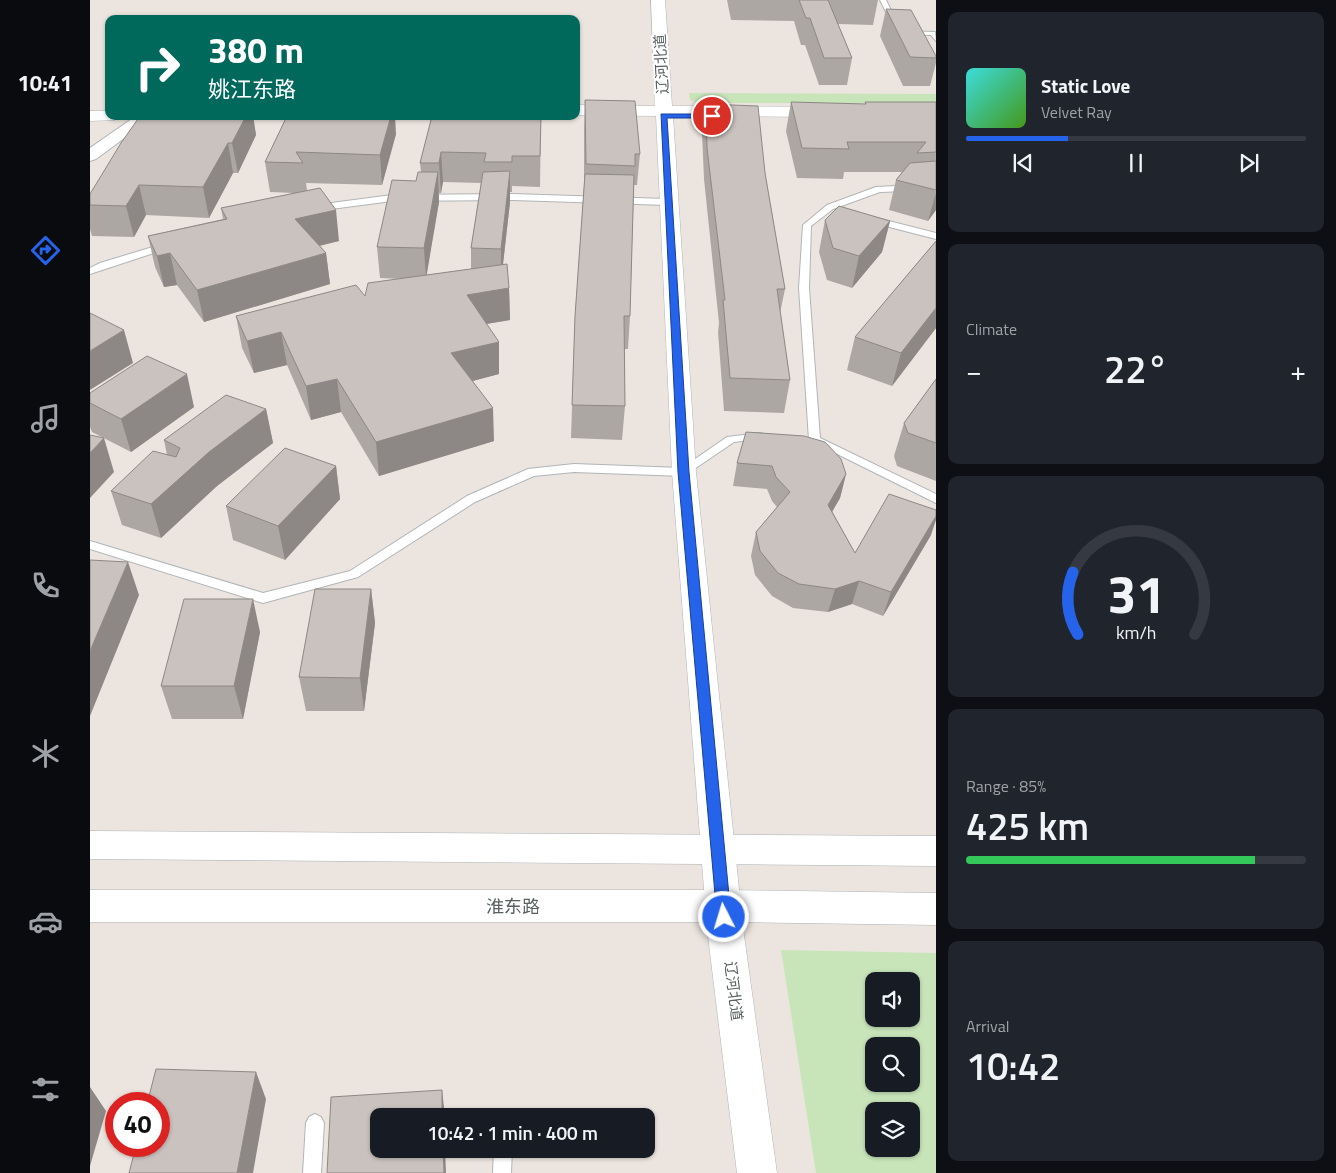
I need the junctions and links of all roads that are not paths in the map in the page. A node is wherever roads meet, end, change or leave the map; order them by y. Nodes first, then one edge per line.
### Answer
1 (658, 0) edge
2 (883, 0) edge
3 (936, 39) edge
4 (580, 110) edge
5 (90, 111) edge
6 (105, 111) edge
7 (663, 113) junction
8 (846, 114) edge
9 (580, 115) edge
10 (90, 116) edge
11 (105, 116) edge
12 (140, 120) edge
13 (90, 156) edge
14 (936, 187) edge
15 (667, 202) junction
16 (830, 207) junction
17 (309, 208) edge
18 (849, 213) edge
19 (859, 216) edge
20 (936, 236) edge
21 (178, 242) edge
22 (90, 272) edge
23 (775, 434) edge
24 (684, 472) junction
25 (936, 499) edge
26 (90, 545) edge
27 (90, 845) edge
28 (718, 848) junction
29 (936, 851) edge
30 (90, 906) edge
31 (723, 906) junction
32 (936, 909) edge
33 (316, 1123) dead end
34 (503, 1158) edge
35 (312, 1173) edge
36 (502, 1173) edge
37 (757, 1173) edge

1 - 7 street, 辽河北道
2 - 3 lane
4 - 7 street
5 - 6 street
7 - 8 street
7 - 9 street
7 - 15 street, 辽河北道
10 - 11 street
12 - 13 street
14 - 16 lane
15 - 17 lane
15 - 24 street, 辽河北道
16 - 18 lane
16 - 25 lane
19 - 20 lane
21 - 22 lane
23 - 24 lane
24 - 26 lane
24 - 28 street, 辽河北道
27 - 28 street
28 - 29 street
28 - 31 street, 辽河北道
30 - 31 street, 淮东路
31 - 32 street, 淮东路
31 - 37 street, 辽河北道
33 - 35 lane
34 - 36 lane

